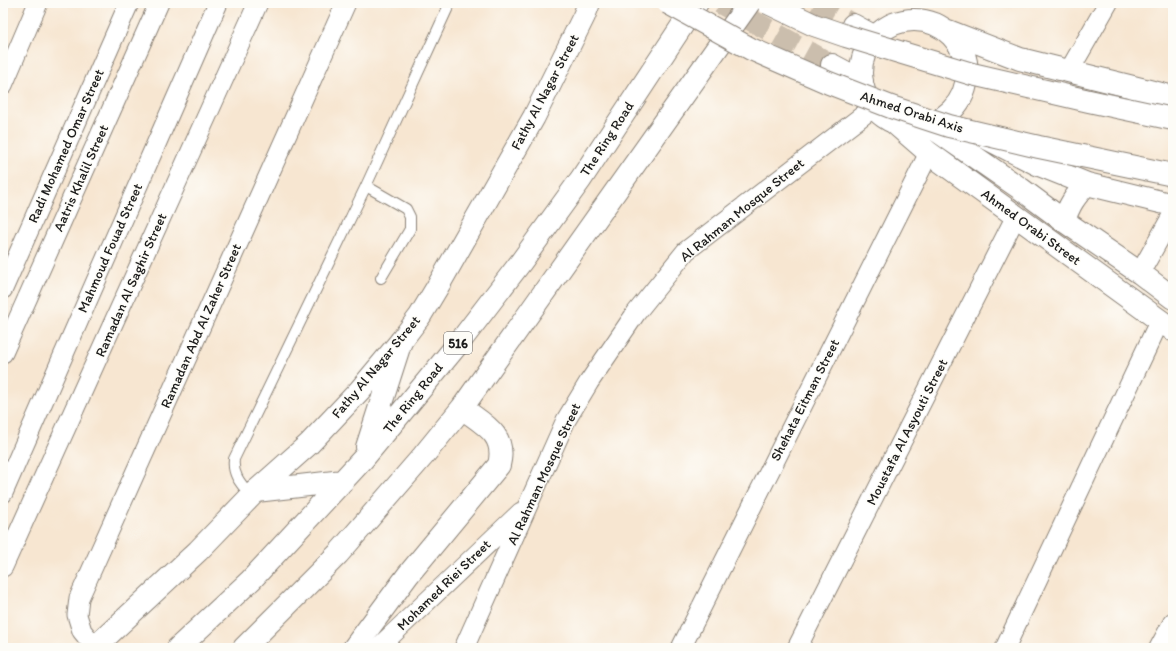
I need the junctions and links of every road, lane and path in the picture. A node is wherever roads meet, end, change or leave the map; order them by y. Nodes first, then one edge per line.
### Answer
1 (38, 3) edge
2 (128, 3) edge
3 (159, 3) edge
4 (218, 3) edge
5 (258, 3) edge
6 (346, 3) edge
7 (450, 3) edge
8 (589, 3) edge
9 (668, 3) edge
10 (697, 3) edge
11 (749, 3) edge
12 (768, 3) edge
13 (1108, 3) edge
14 (853, 25) tunnel mouth
15 (944, 30) junction
16 (875, 37) junction
17 (832, 65) tunnel mouth
18 (1069, 71) junction
19 (862, 81) junction
20 (3, 85) edge
21 (1173, 97) edge
22 (874, 106) junction
23 (1173, 119) edge
24 (891, 120) junction
25 (936, 120) junction
26 (929, 153) junction
27 (1173, 174) edge
28 (1087, 184) junction
29 (366, 186) junction
30 (1173, 204) edge
31 (1173, 214) edge
32 (1016, 216) junction
33 (1064, 221) junction
34 (1140, 273) junction
35 (381, 278) dead end
36 (3, 290) edge
37 (1173, 298) edge
38 (1166, 325) edge
39 (401, 341) junction
40 (3, 353) edge
41 (462, 408) junction
42 (363, 459) junction
43 (343, 481) junction
44 (3, 493) edge
45 (253, 494) junction
46 (528, 506) junction
47 (3, 567) edge
48 (1173, 622) edge
49 (95, 648) edge
50 (178, 648) edge
51 (244, 648) edge
52 (354, 648) edge
53 (378, 648) edge
54 (464, 648) edge
55 (681, 648) edge
56 (797, 648) edge
57 (1005, 648) edge
58 (1159, 648) edge

1 - 20 street
2 - 36 street, Radi Mohamed Omar Street
3 - 40 street, Aatris Khalil Street
4 - 44 street, Mahmoud Fouad Street
5 - 47 street, Ramadan Al Saghir Street
6 - 49 street, Ramadan Abd Al Zaher Street
7 - 29 lane
8 - 39 main road, Fathy Al Nagar Street
9 - 27 main road, Ahmed Orabi Axis, bridge
10 - 42 main road, The Ring Road / 516
11 - 41 main road
12 - 23 main road, bridge
13 - 18 street
14 - 16 main road
15 - 16 main road
15 - 18 main road
15 - 25 main road
16 - 19 main road
17 - 19 main road
18 - 21 main road
19 - 22 main road
22 - 24 main road
22 - 46 street, Al Rahman Mosque Street
24 - 25 main road
24 - 26 main road, Ahmed Orabi Street
25 - 28 main road
25 - 33 main road, Ahmed Orabi Street
26 - 32 main road, Ahmed Orabi Street
26 - 55 street, Shehata Eitman Street
28 - 30 main road
28 - 33 main road
29 - 35 lane
29 - 45 lane
31 - 34 street
32 - 38 main road, Ahmed Orabi Street
32 - 56 street, Moustafa Al Asyouti Street
33 - 34 main road, Ahmed Orabi Street
34 - 37 main road, Ahmed Orabi Street
38 - 57 street
39 - 42 main road
39 - 45 main road, Fathy Al Nagar Street
41 - 51 main road
41 - 52 main road
42 - 43 main road, The Ring Road / 516
43 - 45 main road
43 - 50 main road, The Ring Road / 516
45 - 49 main road, Fathy Al Nagar Street
46 - 53 street, Mohamed Riei Street
46 - 54 street, Al Rahman Mosque Street
48 - 58 street

